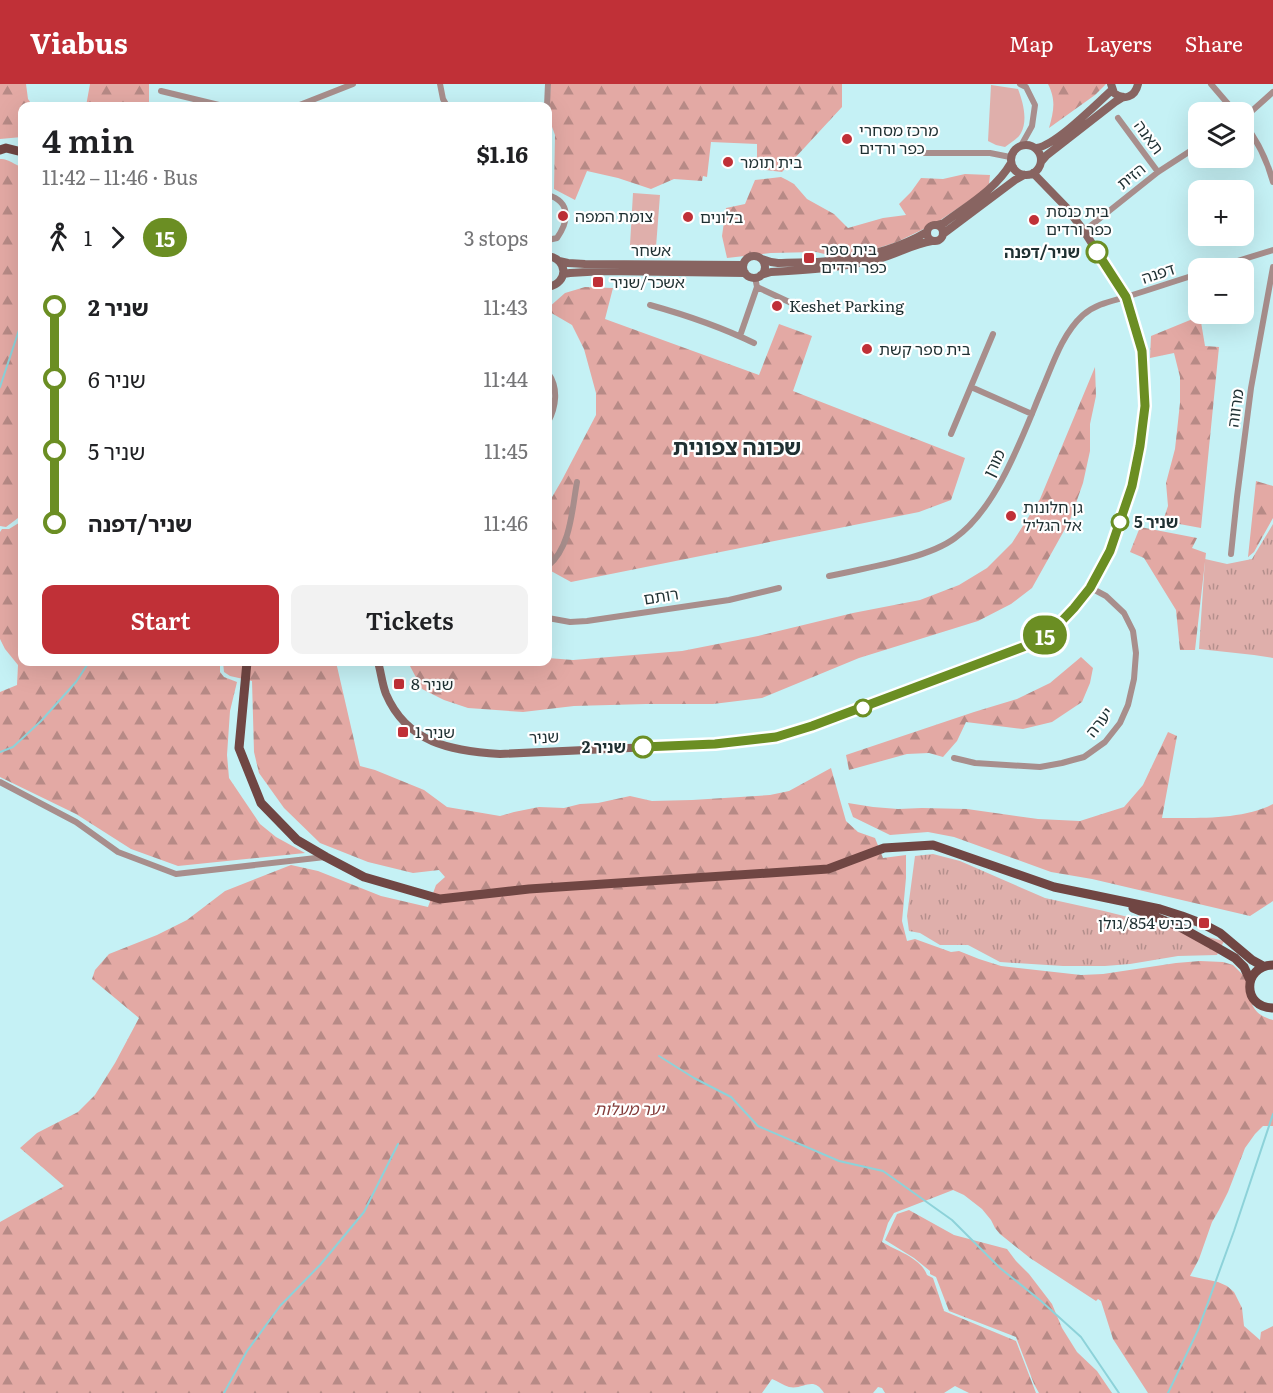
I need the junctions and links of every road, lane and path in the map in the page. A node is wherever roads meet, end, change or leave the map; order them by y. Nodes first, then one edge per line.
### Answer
1 (353, 84) edge
2 (440, 84) edge
3 (548, 84) edge
4 (1020, 84) edge
5 (1138, 84) edge
6 (1211, 84) edge
7 (1111, 87) edge
8 (161, 91) dead end
9 (1271, 94) edge
10 (1123, 97) junction
11 (207, 102) edge
12 (307, 102) edge
13 (445, 102) edge
14 (547, 102) edge
15 (1226, 102) edge
16 (1273, 104) edge
17 (1254, 110) edge
18 (1118, 118) dead end
19 (1254, 136) edge
20 (1022, 144) junction
21 (1036, 148) junction
22 (0, 150) edge
23 (18, 151) edge
24 (907, 153) dead end
25 (1188, 153) edge
26 (1011, 160) junction
27 (1041, 162) junction
28 (1158, 172) junction
29 (1029, 174) junction
30 (1273, 182) edge
31 (552, 197) edge
32 (937, 225) junction
33 (1084, 231) junction
34 (927, 232) junction
35 (944, 234) junction
36 (552, 240) edge
37 (932, 241) junction
38 (1273, 250) edge
39 (552, 258) edge
40 (1247, 258) edge
41 (762, 259) junction
42 (559, 261) junction
43 (1273, 267) edge
44 (744, 269) junction
45 (563, 274) junction
46 (1188, 277) edge
47 (758, 279) junction
48 (552, 286) edge
49 (1126, 297) junction
50 (650, 305) dead end
51 (800, 307) dead end
52 (993, 334) dead end
53 (740, 336) junction
54 (754, 343) dead end
55 (552, 380) edge
56 (970, 387) junction
57 (552, 413) edge
58 (1032, 414) junction
59 (951, 434) dead end
60 (577, 482) dead end
61 (1231, 554) dead end
62 (552, 562) edge
63 (830, 576) dead end
64 (779, 588) dead end
65 (1090, 588) junction
66 (552, 619) edge
67 (247, 666) edge
68 (379, 666) edge
69 (954, 758) dead end
70 (0, 782) edge
71 (326, 857) junction
72 (1117, 901) junction
73 (1268, 966) edge
74 (1251, 980) junction
75 (1273, 1008) edge

1 - 12 street
2 - 13 street
3 - 14 street
4 - 20 street
5 - 10 main road
6 - 15 street
7 - 10 main road
7 - 21 main road
8 - 11 street
9 - 16 street
9 - 17 street
10 - 27 main road
18 - 28 street, תאנה
19 - 30 street
20 - 21 main road
20 - 26 main road
21 - 27 main road
22 - 23 main road
24 - 26 street
25 - 28 street, הזית
26 - 29 main road
26 - 32 main road
27 - 29 main road
28 - 33 street, הזית
29 - 33 main road, שניר
29 - 35 main road
31 - 36 street
32 - 34 main road
32 - 35 main road
33 - 49 main road, שניר
34 - 37 main road
34 - 41 main road
35 - 37 main road
37 - 47 main road
38 - 40 street
39 - 42 main road
41 - 44 main road
41 - 47 main road
42 - 44 main road, אשחר
42 - 45 main road
43 - 61 street, מרווה
44 - 45 main road, אשחר
44 - 47 main road
45 - 48 main road
46 - 49 street, דפנה
47 - 51 street
47 - 53 street
49 - 58 street, מורן
49 - 65 main road, שניר
50 - 53 street
52 - 56 street
53 - 54 street
55 - 57 street
56 - 58 street
56 - 59 street
58 - 63 street, מורן
60 - 62 street
64 - 66 street, רותם
65 - 68 main road, שניר
65 - 69 street, יערה
67 - 71 main road
70 - 71 street
71 - 72 main road
72 - 73 main road
72 - 74 main road
73 - 74 main road
74 - 75 main road

